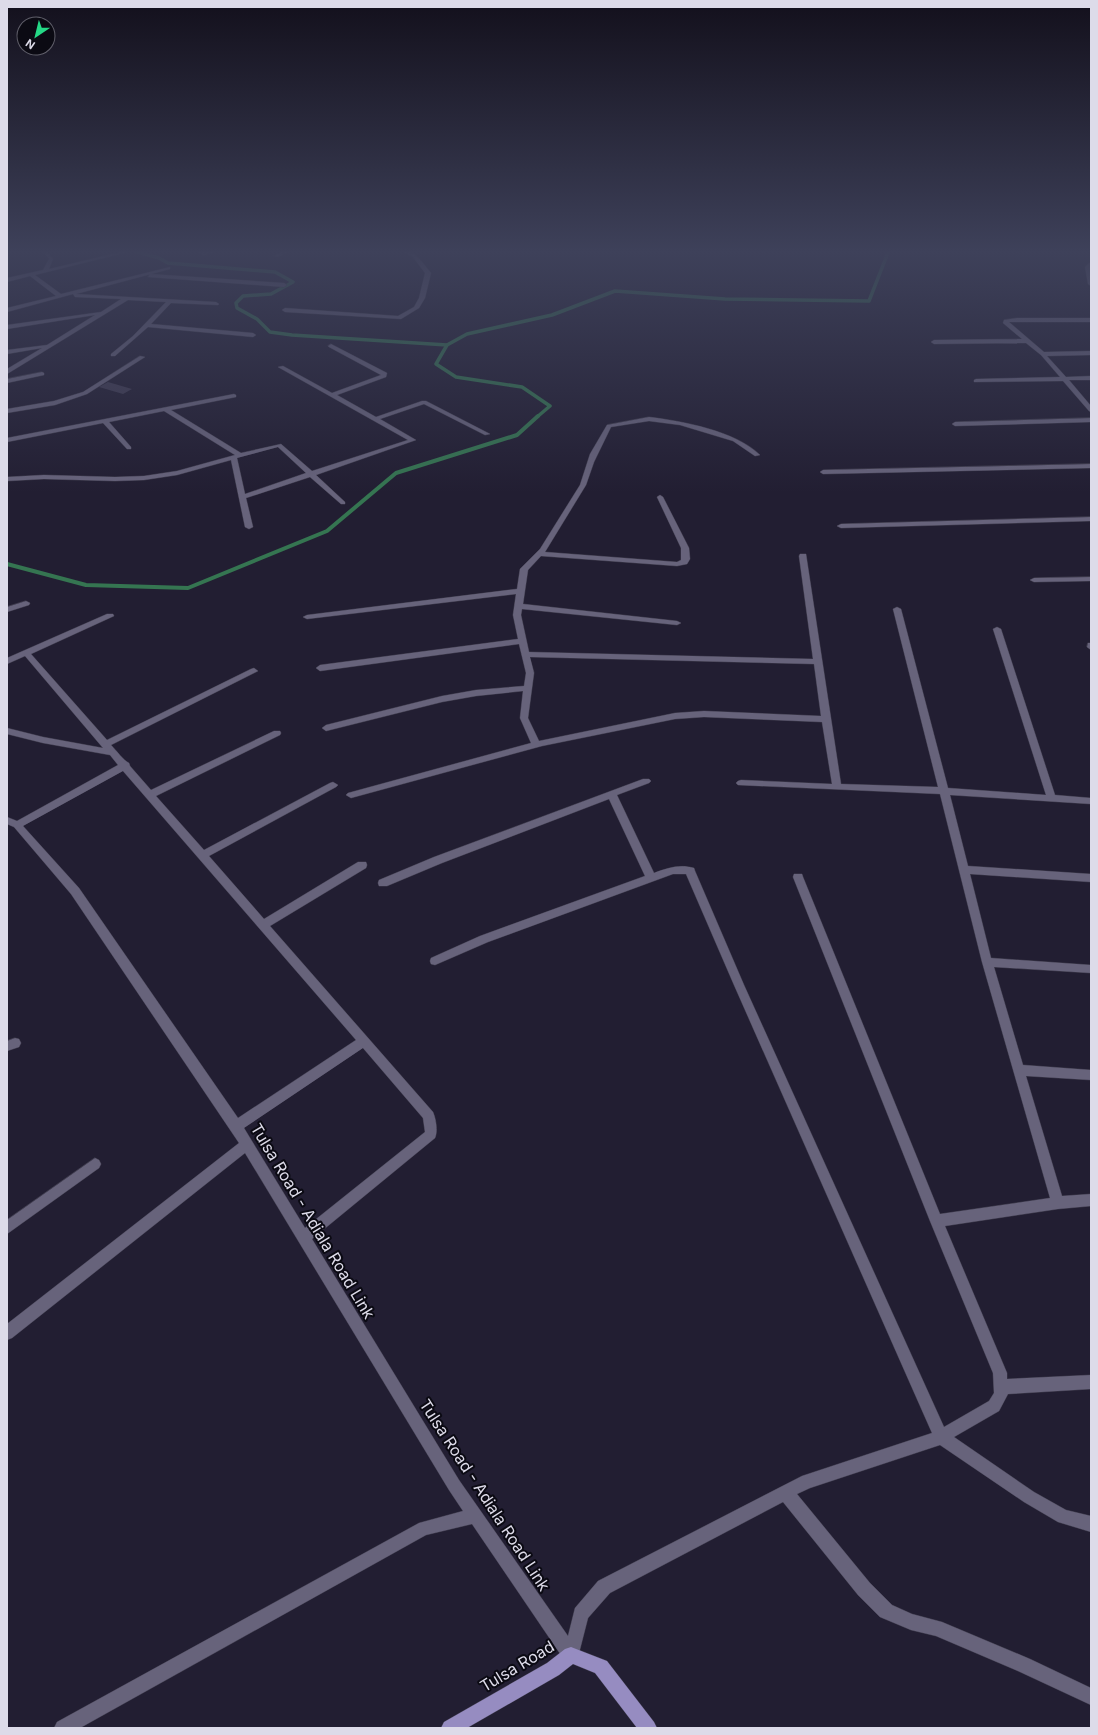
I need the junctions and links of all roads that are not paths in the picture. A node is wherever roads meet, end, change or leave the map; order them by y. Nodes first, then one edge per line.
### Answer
1 (74, 331) edge
2 (140, 331) edge
3 (210, 331) edge
4 (1015, 331) edge
5 (253, 335) dead end
6 (934, 342) dead end
7 (1028, 342) junction
8 (51, 345) junction
9 (331, 346) dead end
10 (7, 352) edge
11 (1091, 353) edge
12 (1043, 354) junction
13 (113, 355) dead end
14 (142, 358) dead end
15 (281, 367) dead end
16 (7, 372) edge
17 (42, 374) dead end
18 (1064, 378) junction
19 (1091, 378) edge
20 (7, 380) edge
21 (976, 381) dead end
22 (332, 395) junction
23 (234, 396) dead end
24 (165, 409) junction
25 (1091, 410) edge
26 (7, 411) edge
27 (374, 419) junction
28 (1091, 420) edge
29 (104, 421) junction
30 (955, 424) dead end
31 (487, 434) dead end
32 (7, 440) edge
33 (129, 448) dead end
34 (757, 455) dead end
35 (238, 457) junction
36 (1091, 466) edge
37 (823, 472) dead end
38 (311, 474) junction
39 (7, 479) edge
40 (242, 497) junction
41 (660, 497) dead end
42 (343, 503) dead end
43 (1091, 519) edge
44 (841, 526) dead end
45 (249, 527) dead end
46 (538, 554) junction
47 (803, 556) dead end
48 (1091, 579) edge
49 (1034, 580) dead end
50 (520, 590) junction
51 (26, 603) dead end
52 (518, 606) junction
53 (897, 609) dead end
54 (7, 610) edge
55 (110, 616) dead end
56 (307, 617) dead end
57 (677, 623) dead end
58 (997, 629) dead end
59 (523, 641) junction
60 (26, 652) junction
61 (526, 654) junction
62 (7, 661) edge
63 (818, 662) junction
64 (320, 668) dead end
65 (254, 671) dead end
66 (529, 688) junction
67 (826, 719) junction
68 (326, 728) dead end
69 (7, 731) edge
70 (277, 733) dead end
71 (106, 744) junction
72 (536, 744) junction
73 (115, 753) junction
74 (126, 765) junction
75 (646, 781) dead end
76 (741, 783) dead end
77 (333, 785) dead end
78 (837, 787) junction
79 (944, 791) junction
80 (151, 794) junction
81 (612, 794) junction
82 (351, 796) dead end
83 (1052, 799) junction
84 (1091, 801) edge
85 (12, 822) edge
86 (203, 855) junction
87 (362, 865) dead end
88 (964, 870) junction
89 (798, 877) dead end
90 (651, 878) junction
91 (1091, 878) edge
92 (383, 883) dead end
93 (263, 925) junction
94 (435, 961) dead end
95 (987, 962) junction
96 (1091, 969) edge
97 (364, 1041) junction
98 (1018, 1070) junction
99 (1091, 1075) edge
100 (236, 1126) junction
101 (246, 1144) junction
102 (95, 1164) dead end
103 (1091, 1200) edge
104 (1058, 1203) junction
105 (936, 1221) junction
106 (7, 1228) edge
107 (304, 1238) junction
108 (7, 1332) edge
109 (1091, 1382) edge
110 (1000, 1387) junction
111 (941, 1437) junction
112 (785, 1492) junction
113 (475, 1516) junction
114 (1091, 1524) edge
115 (571, 1655) junction
116 (1091, 1697) edge
117 (63, 1728) edge
118 (450, 1728) edge
119 (648, 1728) edge

1 - 8 street
2 - 13 street
3 - 5 street
4 - 7 street
6 - 7 street
7 - 12 street
8 - 10 street
8 - 16 street
9 - 22 street
11 - 12 street
12 - 18 street
14 - 26 street
15 - 22 street
17 - 20 street
18 - 19 street
18 - 21 street
18 - 25 street
22 - 27 street
23 - 24 street
24 - 29 street
24 - 35 street
27 - 31 street
27 - 38 street
28 - 30 street
29 - 32 street
29 - 33 street
34 - 46 street
35 - 38 street
35 - 39 street
35 - 40 street
36 - 37 street
38 - 40 street
38 - 42 street
40 - 45 street
41 - 46 street
43 - 44 street
46 - 50 street
47 - 63 street
48 - 49 street
50 - 52 street
50 - 56 street
51 - 54 street
52 - 57 street
52 - 59 street
53 - 79 street
55 - 60 street
58 - 83 street
59 - 61 street
59 - 64 street
60 - 62 street
60 - 71 street
61 - 63 street
61 - 66 street
63 - 67 street
65 - 71 street
66 - 68 street
66 - 72 street
67 - 72 street
67 - 78 street
69 - 73 street
70 - 80 street
71 - 73 street
72 - 82 street
73 - 74 street
74 - 80 street
74 - 85 street
75 - 81 street
76 - 78 street
77 - 86 street
78 - 79 street
79 - 83 street
79 - 88 street
80 - 86 street
81 - 90 street
81 - 92 street
83 - 84 street
85 - 100 street, Tulsa Road - Adiala Road Link
86 - 93 street
87 - 93 street
88 - 91 street
88 - 95 street
89 - 105 street
90 - 94 street
90 - 111 street
93 - 97 street
95 - 96 street
95 - 98 street
97 - 100 street
97 - 107 street
98 - 99 street
98 - 104 street
100 - 101 street, Tulsa Road - Adiala Road Link
101 - 107 street, Tulsa Road - Adiala Road Link
101 - 108 street
102 - 106 street
103 - 104 street
104 - 105 street
105 - 110 street
107 - 113 street, Tulsa Road - Adiala Road Link
109 - 110 street
110 - 111 street
111 - 112 street
111 - 114 street
112 - 115 street
112 - 116 street
113 - 115 street, Tulsa Road - Adiala Road Link
113 - 117 street
115 - 118 main road, Tulsa Road
115 - 119 main road, Tulsa Road

